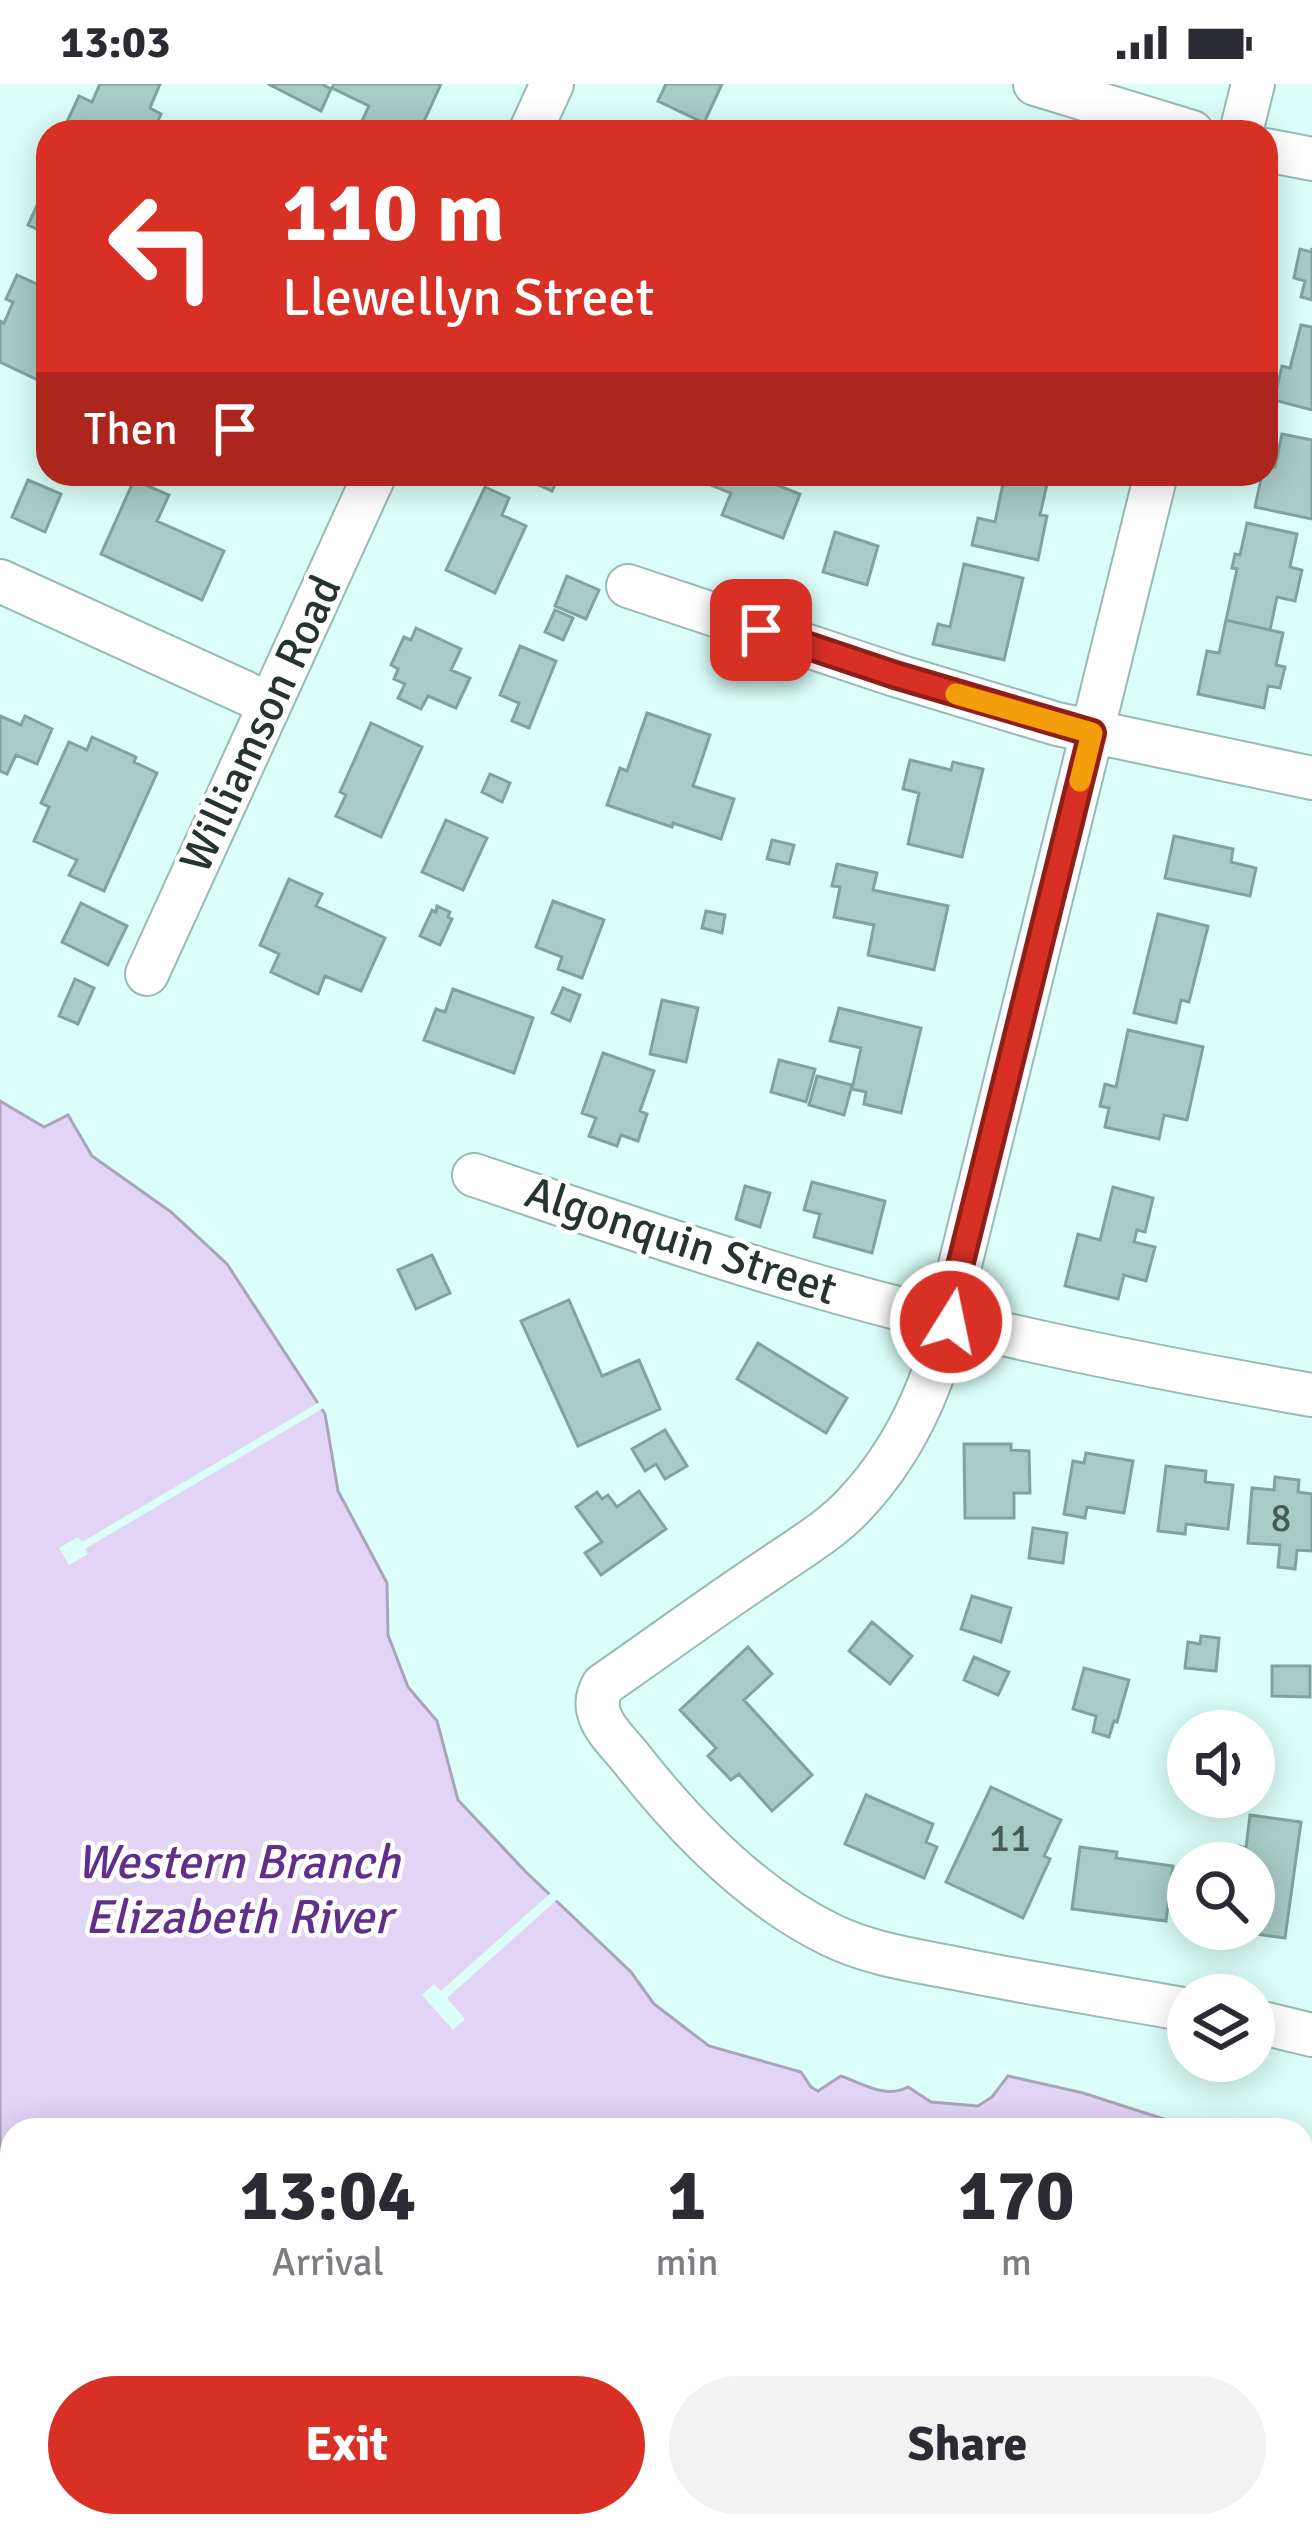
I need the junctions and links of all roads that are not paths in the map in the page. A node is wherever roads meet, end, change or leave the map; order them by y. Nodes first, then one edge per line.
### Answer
1 (552, 84) edge
2 (1036, 84) edge
3 (1253, 84) edge
4 (536, 120) edge
5 (1153, 120) edge
6 (1244, 120) edge
7 (1278, 152) edge
8 (1312, 159) edge
9 (370, 486) edge
10 (1153, 486) edge
11 (0, 581) edge
12 (628, 586) dead end
13 (270, 704) junction
14 (1092, 733) junction
15 (1312, 778) edge
16 (147, 974) dead end
17 (474, 1174) dead end
18 (951, 1322) junction
19 (1312, 1395) edge
20 (1167, 2006) edge
21 (1275, 2026) edge
22 (1312, 2035) edge

1 - 4 street
2 - 5 street
3 - 6 street
7 - 8 street
9 - 13 street, Williamson Road
10 - 14 street
11 - 13 street
12 - 14 street
13 - 16 street, Williamson Road
14 - 15 street
14 - 18 street
17 - 18 street, Algonquin Street
18 - 19 street, Algonquin Street
18 - 20 street
21 - 22 street

